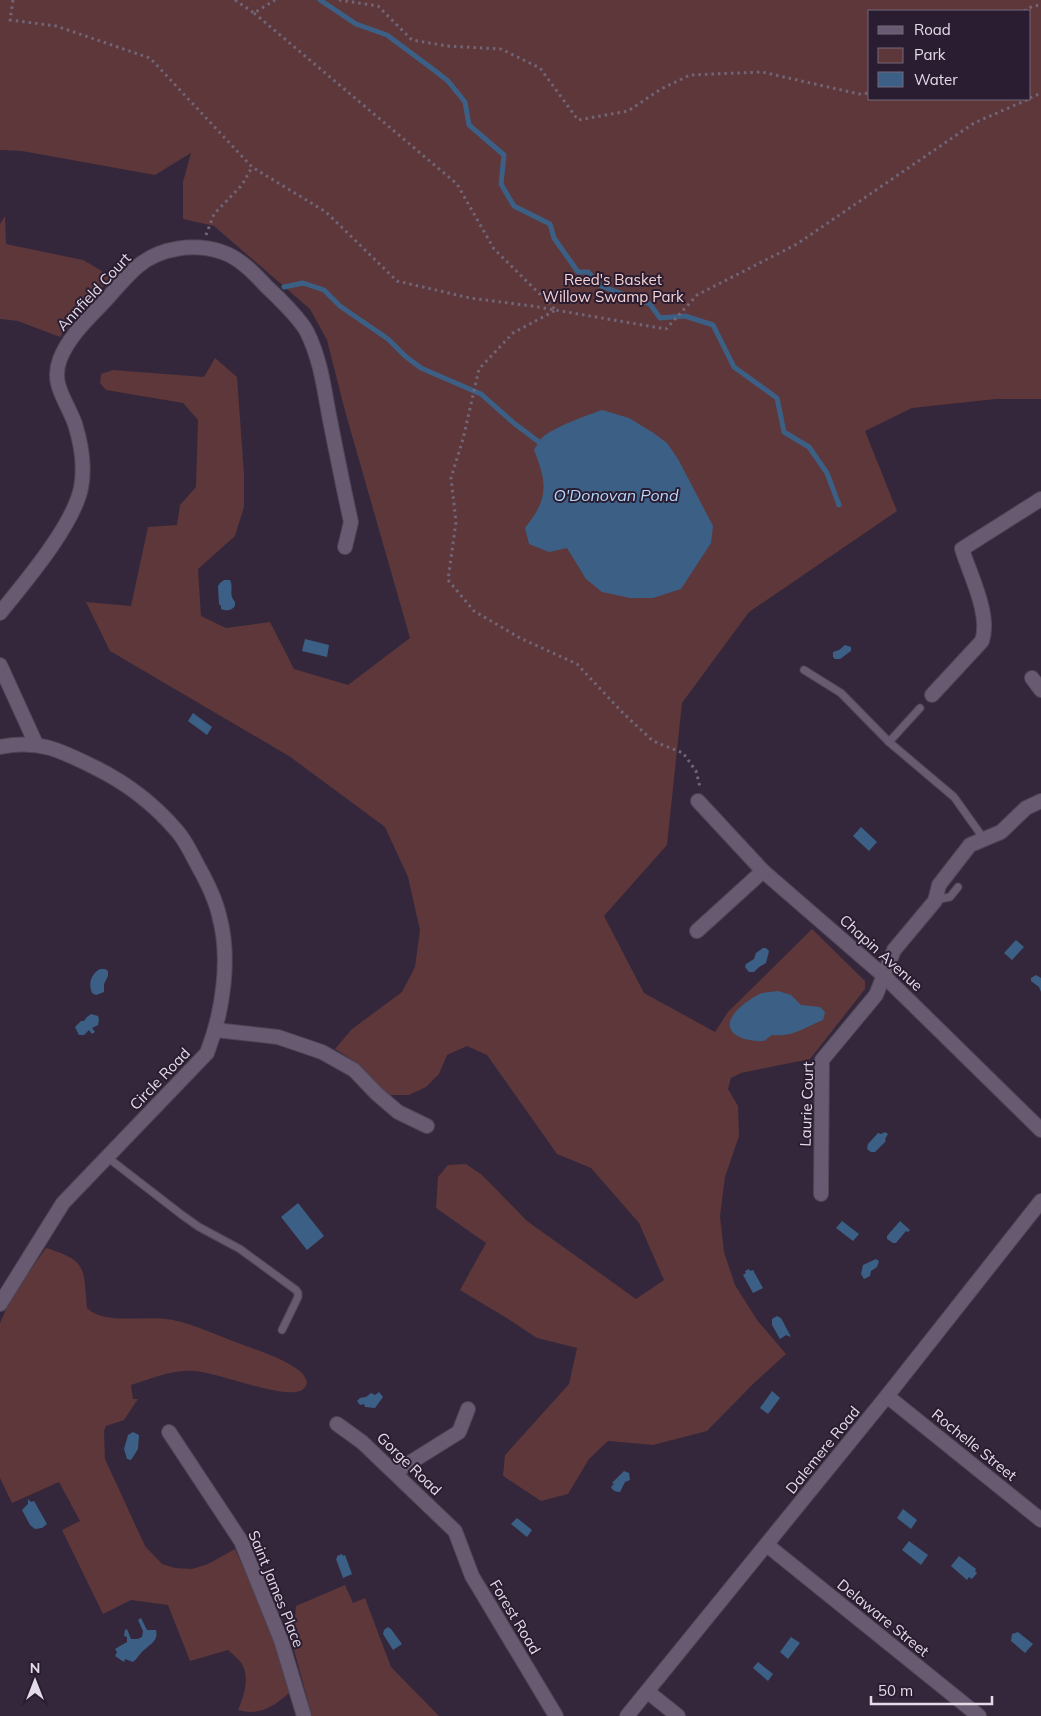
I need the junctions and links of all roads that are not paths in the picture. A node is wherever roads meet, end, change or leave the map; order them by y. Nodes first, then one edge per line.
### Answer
1 (1041, 499) edge
2 (345, 547) dead end
3 (0, 614) edge
4 (0, 665) edge
5 (804, 670) dead end
6 (1032, 678) dead end
7 (1041, 690) edge
8 (932, 695) dead end
9 (920, 708) dead end
10 (889, 742) junction
11 (36, 744) junction
12 (0, 747) edge
13 (1041, 801) edge
14 (700, 803) road end
15 (984, 839) junction
16 (763, 871) junction
17 (958, 887) dead end
18 (935, 900) junction
19 (697, 931) dead end
20 (884, 976) junction
21 (216, 1030) junction
22 (427, 1126) dead end
23 (1041, 1130) edge
24 (107, 1157) junction
25 (821, 1194) dead end
26 (1041, 1201) edge
27 (0, 1304) edge
28 (282, 1330) dead end
29 (887, 1396) junction
30 (468, 1410) dead end
31 (337, 1424) dead end
32 (169, 1432) dead end
33 (395, 1472) junction
34 (1041, 1520) edge
35 (455, 1532) joint
36 (767, 1545) junction
37 (648, 1692) junction
38 (304, 1716) edge
39 (556, 1716) edge
40 (627, 1716) edge
41 (678, 1716) edge
42 (979, 1716) edge

1 - 8 street
2 - 3 street, Annfield Court
4 - 11 street
5 - 10 lane
6 - 7 street
9 - 10 lane
10 - 15 lane
11 - 12 street
11 - 21 street, Circle Road
13 - 15 street, Laurie Court
14 - 16 street, Chapin Avenue
15 - 18 street, Laurie Court
16 - 19 street
16 - 20 street, Chapin Avenue
17 - 18 lane
18 - 20 street, Laurie Court
20 - 23 street, Chapin Avenue
20 - 25 street, Laurie Court
21 - 22 street
21 - 24 street, Circle Road
24 - 27 street, Circle Road
24 - 28 lane
26 - 29 street, Dalemere Road
29 - 34 street, Rochelle Street
29 - 36 street, Dalemere Road
30 - 33 street
31 - 33 street, Gorge Road
32 - 38 street, Saint James Place
33 - 35 street, Gorge Road
35 - 39 street, Forest Road
36 - 37 street, Dalemere Road
36 - 42 street, Delaware Street
37 - 40 street, Dalemere Road
37 - 41 street

